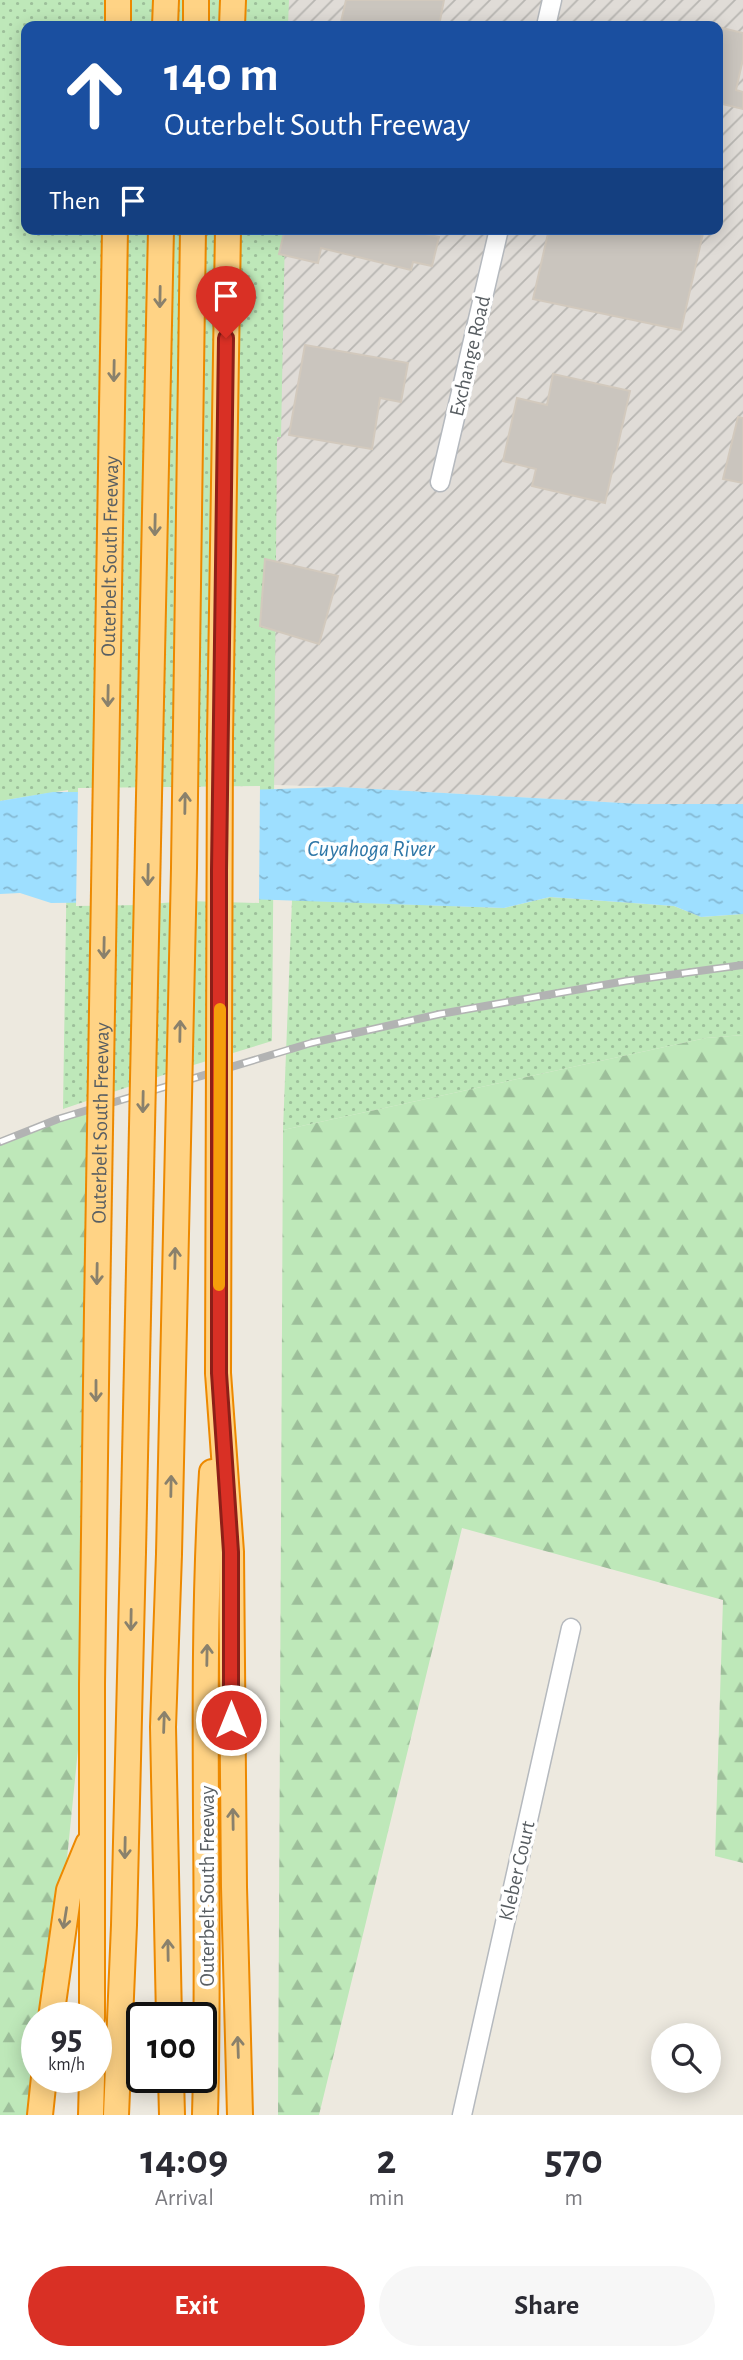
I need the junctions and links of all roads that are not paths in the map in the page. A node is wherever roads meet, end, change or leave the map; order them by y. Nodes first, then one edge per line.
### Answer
1 (118, 0) edge
2 (166, 0) edge
3 (196, 0) edge
4 (233, 0) edge
5 (552, 0) edge
6 (118, 21) edge
7 (165, 21) edge
8 (196, 21) edge
9 (232, 21) edge
10 (546, 21) edge
11 (115, 235) edge
12 (161, 235) edge
13 (193, 235) edge
14 (228, 235) edge
15 (498, 235) edge
16 (440, 482) dead end
17 (219, 1552) junction
18 (571, 1628) dead end
19 (93, 1830) junction
20 (53, 2002) edge
21 (92, 2002) edge
22 (169, 2002) edge
23 (42, 2093) edge
24 (92, 2093) edge
25 (171, 2093) edge
26 (40, 2115) edge
27 (91, 2115) edge
28 (116, 2115) edge
29 (172, 2115) edge
30 (205, 2115) edge
31 (240, 2115) edge
32 (462, 2115) edge

1 - 6 highway
2 - 7 highway
3 - 8 highway
4 - 9 highway
5 - 10 street
11 -> 19 highway, Outerbelt South Freeway, bridge
12 -> 28 highway, bridge
22 -> 13 highway, bridge
14 - 17 highway, Outerbelt South Freeway, bridge
15 - 16 street, Exchange Road
30 -> 17 highway, Outerbelt South Freeway
31 -> 17 highway
18 - 32 street, Kleber Court
19 -> 20 highway
19 - 21 highway, Outerbelt South Freeway
23 - 26 highway
24 - 27 highway
25 - 29 highway

